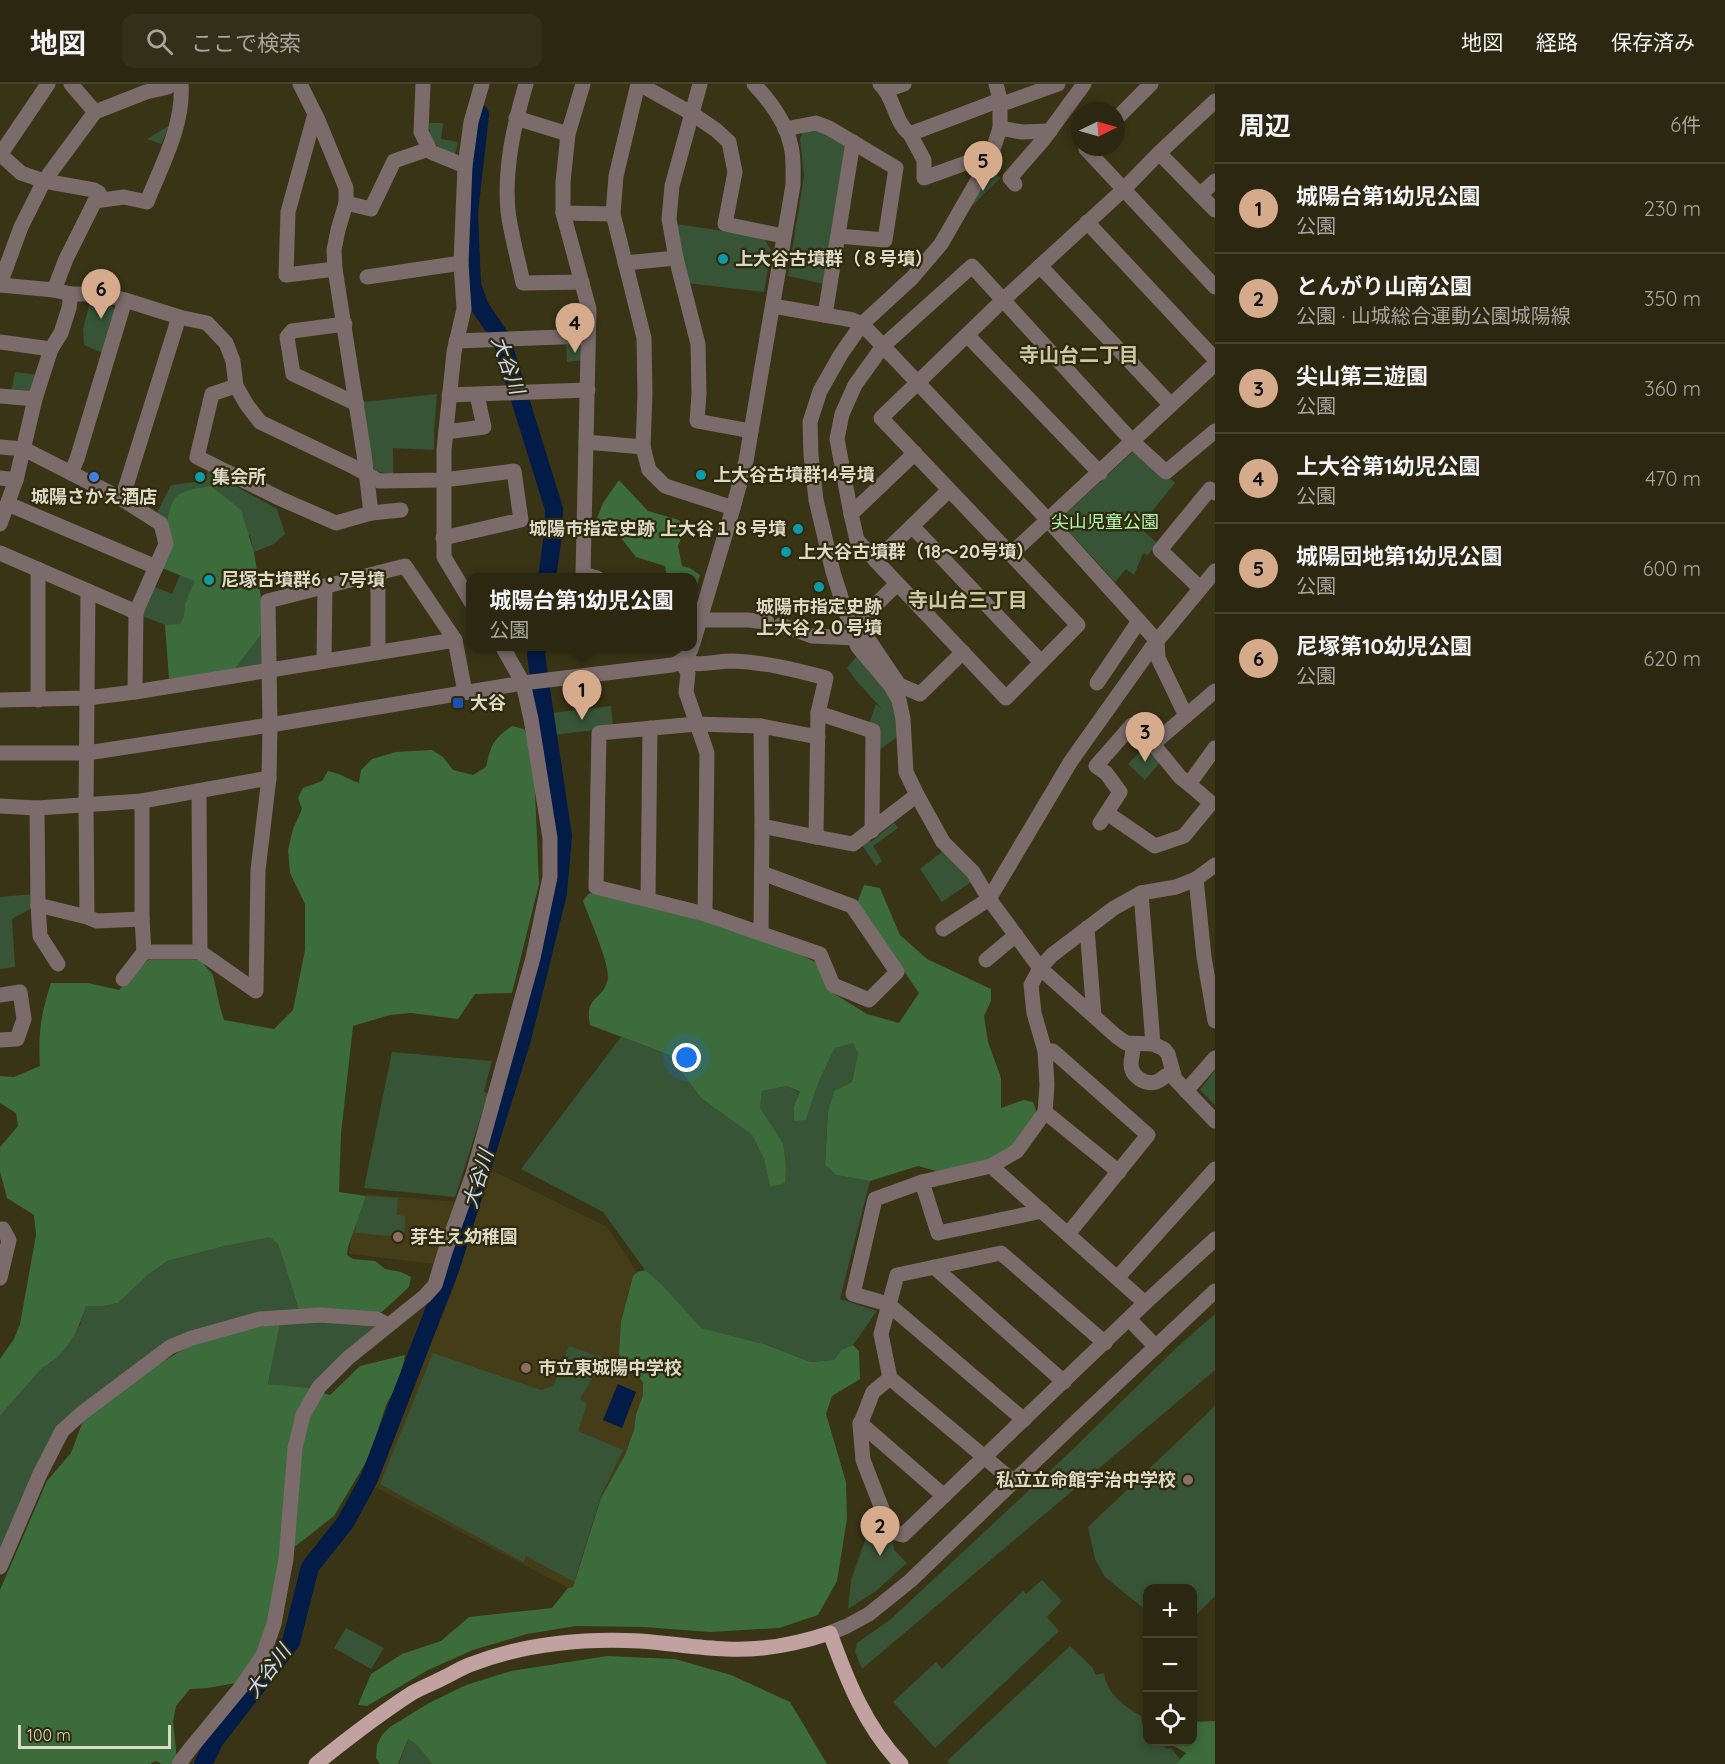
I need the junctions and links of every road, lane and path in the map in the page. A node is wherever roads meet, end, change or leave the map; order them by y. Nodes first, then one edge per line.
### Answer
1 (48, 84) edge
2 (71, 84) edge
3 (167, 84) edge
4 (182, 84) edge
5 (300, 84) edge
6 (423, 84) edge
7 (482, 84) edge
8 (526, 84) edge
9 (583, 84) edge
10 (639, 84) edge
11 (700, 84) edge
12 (754, 84) edge
13 (904, 84) edge
14 (996, 84) edge
15 (1058, 84) edge
16 (1064, 84) edge
17 (1084, 84) edge
18 (1151, 84) edge
19 (883, 87) edge
20 (1000, 101) junction
21 (1215, 101) edge
22 (1072, 102) joint
23 (1071, 103) edge
24 (1125, 110) edge
25 (95, 112) junction
26 (691, 113) junction
27 (315, 114) junction
28 (516, 118) junction
29 (999, 128) junction
30 (786, 129) junction
31 (1050, 131) junction
32 (568, 134) junction
33 (910, 135) junction
34 (853, 142) junction
35 (429, 149) junction
36 (1159, 153) junction
37 (0, 154) edge
38 (991, 154) junction
39 (1092, 156) edge
40 (465, 166) junction
41 (44, 181) junction
42 (1215, 181) edge
43 (1015, 184) dead end
44 (1123, 190) junction
45 (1200, 195) junction
46 (95, 201) junction
47 (346, 203) junction
48 (1215, 210) edge
49 (563, 213) junction
50 (613, 214) junction
51 (1087, 222) junction
52 (783, 236) junction
53 (838, 236) junction
54 (676, 258) junction
55 (461, 263) junction
56 (625, 263) junction
57 (1040, 266) junction
58 (335, 269) junction
59 (367, 277) dead end
60 (582, 282) junction
61 (0, 285) edge
62 (1215, 287) edge
63 (54, 290) junction
64 (71, 294) junction
65 (125, 300) junction
66 (1003, 300) junction
67 (772, 306) junction
68 (825, 315) junction
69 (179, 317) junction
70 (345, 324) junction
71 (862, 324) junction
72 (967, 335) junction
73 (588, 336) junction
74 (456, 341) junction
75 (0, 342) edge
76 (883, 346) junction
77 (51, 349) junction
78 (1215, 359) edge
79 (1215, 364) edge
80 (917, 382) junction
81 (236, 386) junction
82 (588, 390) junction
83 (449, 395) junction
84 (477, 395) junction
85 (0, 396) edge
86 (35, 399) junction
87 (357, 404) junction
88 (1170, 404) junction
89 (1215, 430) edge
90 (751, 431) junction
91 (446, 432) junction
92 (1132, 441) junction
93 (586, 442) junction
94 (0, 447) edge
95 (643, 447) junction
96 (24, 449) junction
97 (915, 453) junction
98 (71, 473) junction
99 (1100, 473) junction
100 (367, 474) junction
101 (0, 478) edge
102 (16, 480) junction
103 (444, 480) junction
104 (948, 491) junction
105 (1215, 493) edge
106 (122, 500) junction
107 (8, 504) junction
108 (733, 508) junction
109 (401, 510) dead end
110 (371, 513) junction
111 (851, 514) junction
112 (1048, 520) junction
113 (0, 524) edge
114 (912, 526) junction
115 (443, 538) junction
116 (0, 553) edge
117 (1011, 554) junction
118 (876, 561) junction
119 (156, 567) junction
120 (38, 569) junction
121 (1215, 571) edge
122 (378, 573) junction
123 (583, 573) edge
124 (897, 584) junction
125 (325, 586) junction
126 (1206, 588) edge
127 (88, 591) junction
128 (466, 594) edge
129 (699, 604) edge
130 (136, 612) junction
131 (700, 620) junction
132 (1138, 621) junction
133 (697, 629) edge
134 (855, 638) junction
135 (455, 640) junction
136 (1157, 641) junction
137 (506, 651) edge
138 (690, 651) edge
139 (378, 652) junction
140 (963, 652) junction
141 (324, 661) junction
142 (681, 661) junction
143 (1041, 662) junction
144 (269, 670) junction
145 (533, 681) junction
146 (1097, 683) dead end
147 (1215, 691) edge
148 (135, 692) junction
149 (465, 692) junction
150 (87, 698) junction
151 (0, 700) edge
152 (38, 700) junction
153 (818, 713) junction
154 (1186, 716) junction
155 (696, 724) junction
156 (270, 725) junction
157 (761, 726) junction
158 (650, 728) junction
159 (818, 736) junction
160 (1153, 744) junction
161 (1215, 748) edge
162 (0, 753) edge
163 (87, 753) junction
164 (269, 778) junction
165 (1189, 784) junction
166 (199, 791) junction
167 (917, 795) junction
168 (142, 801) junction
169 (86, 805) junction
170 (0, 806) edge
171 (37, 808) junction
172 (762, 826) junction
173 (872, 831) junction
174 (816, 837) junction
175 (1215, 865) edge
176 (762, 873) junction
177 (1196, 879) junction
178 (1141, 892) junction
179 (648, 899) junction
180 (989, 899) junction
181 (38, 905) junction
182 (705, 914) junction
183 (87, 917) junction
184 (142, 919) junction
185 (1087, 928) junction
186 (943, 929) dead end
187 (761, 932) junction
188 (1016, 935) junction
189 (144, 952) junction
190 (200, 952) junction
191 (986, 960) dead end
192 (58, 964) dead end
193 (1040, 968) junction
194 (123, 979) dead end
195 (0, 995) edge
196 (1094, 1016) junction
197 (1215, 1021) edge
198 (0, 1040) edge
199 (1133, 1044) junction
200 (1153, 1044) junction
201 (1045, 1051) junction
202 (1215, 1058) edge
203 (1173, 1073) junction
204 (1186, 1091) junction
205 (1045, 1112) junction
206 (1215, 1121) edge
207 (991, 1166) junction
208 (1215, 1169) edge
209 (1119, 1172) junction
210 (922, 1182) junction
211 (1042, 1211) junction
212 (0, 1229) edge
213 (1068, 1234) junction
214 (1215, 1239) edge
215 (934, 1267) junction
216 (1118, 1277) junction
217 (0, 1278) edge
218 (1215, 1291) edge
219 (1145, 1303) junction
220 (888, 1304) junction
221 (1130, 1320) junction
222 (388, 1325) junction
223 (1105, 1343) junction
224 (1156, 1347) junction
225 (890, 1378) junction
226 (1064, 1382) junction
227 (1024, 1420) junction
228 (860, 1423) junction
229 (984, 1457) junction
230 (1014, 1482) junction
231 (944, 1496) junction
232 (0, 1567) edge
233 (830, 1632) junction
234 (180, 1764) edge
235 (316, 1764) edge
236 (901, 1764) edge

1 - 37 street
2 - 25 street
3 - 25 street
4 - 46 street
5 - 27 street
6 - 35 street
7 - 40 street
8 - 28 street
9 - 32 street
10 - 26 street
10 - 50 street
11 - 26 street
12 - 30 street
13 - 19 street
14 - 20 street
15 - 20 street
16 - 22 street
17 - 22 street
18 - 24 street
19 - 33 street
20 - 29 street
20 - 33 street
21 - 36 street
23 - 31 street
25 - 41 street
26 - 52 street
26 - 54 street
27 - 47 street
27 - 58 street
28 - 32 street
28 - 60 street
29 - 31 street
29 - 38 street
30 - 34 street
30 - 52 street
31 - 43 street
32 - 49 street
33 - 38 street
34 - 53 street
34 - 53 street
35 - 40 street
35 - 47 street
36 - 44 street
36 - 45 street
37 - 41 street
38 - 71 street
39 - 44 street
40 - 55 street
41 - 46 street
41 - 61 street
42 - 45 street
44 - 51 street
44 - 62 street
45 - 48 street
46 - 63 street
47 - 58 street
49 - 50 street
49 - 60 street
50 - 56 street
51 - 57 street
51 - 78 street
52 - 67 street
53 - 68 street
54 - 56 street
54 - 90 street
55 - 59 street
55 - 74 street
56 - 95 street
57 - 66 street
57 - 88 street
58 - 70 street
60 - 73 street
61 - 63 street
63 - 64 street
64 - 65 street
64 - 77 street
65 - 69 street
65 - 98 street
66 - 72 street
66 - 76 street
66 - 92 street
67 - 68 street
67 - 90 street
68 - 71 street
69 - 81 street
69 - 106 street
70 - 87 street
70 - 87 street
71 - 76 street
71 - 134 street
72 - 80 street
72 - 99 street
73 - 74 street
73 - 82 street
74 - 83 street
75 - 77 street
76 - 80 street
76 - 111 street
77 - 86 street
79 - 88 street
80 - 97 street
80 - 112 street
81 - 100 street
81 - 110 street
82 - 84 street
82 - 93 street
83 - 84 street
83 - 91 street
84 - 91 street
85 - 86 street
86 - 96 street
87 - 100 street
88 - 92 street
89 - 92 street
90 - 108 street
91 - 103 street
92 - 99 street
93 - 95 street
93 - 123 street
94 - 96 street
95 - 108 street
96 - 98 street
96 - 102 street
97 - 104 street
97 - 111 street
98 - 106 street
99 - 112 street
100 - 103 street
100 - 110 street
101 - 102 street
102 - 107 street
103 - 115 street
103 - 115 street
104 - 114 street
104 - 117 street
105 - 126 street
106 - 119 street
107 - 113 street
107 - 119 street
108 - 129 street
109 - 110 street
111 - 118 street
112 - 117 street
112 - 132 street
114 - 118 street
114 - 143 street
115 - 128 street
116 - 120 street
117 - 143 street
118 - 124 street
119 - 130 street
120 - 127 street
120 - 152 street
121 - 126 street
122 - 125 street
122 - 135 street
122 - 139 street
124 - 140 street
124 - 140 street
125 - 141 street
125 - 144 street
126 - 136 street
127 - 130 street
127 - 150 street
129 - 131 street
130 - 148 street
131 - 133 street
131 - 134 street
132 - 136 street
132 - 146 street
134 - 167 street
135 - 139 street
135 - 149 street
136 - 154 street
136 - 180 street
137 - 145 street
138 - 142 street
139 - 141 street
140 - 143 street
141 - 144 street
142 - 145 street
142 - 153 street
142 - 155 street
144 - 148 street
144 - 156 street
145 - 149 street
145 - 222 street
147 - 154 street
148 - 150 street
149 - 156 street
150 - 152 street
150 - 163 street
151 - 152 street
153 - 159 street
153 - 173 street
154 - 160 street
155 - 157 street
155 - 158 street
155 - 182 street
156 - 163 street
156 - 164 street
157 - 159 street
157 - 172 street
158 - 179 street
158 - 179 street
159 - 174 street
160 - 165 street
160 - 165 street
161 - 165 street
162 - 163 street
163 - 169 street
164 - 166 street
164 - 190 street
166 - 168 street
166 - 190 street
167 - 173 street
167 - 180 street
168 - 169 street
168 - 184 street
169 - 171 street
169 - 183 street
170 - 171 street
171 - 181 street
172 - 174 street
172 - 176 street
173 - 174 street
175 - 177 street
176 - 187 street
176 - 187 street
177 - 178 street
177 - 197 street
178 - 185 street
178 - 200 street
179 - 182 street
180 - 186 street
180 - 188 street
181 - 183 street
181 - 192 street
182 - 187 street
183 - 184 street
184 - 189 street
185 - 193 street
185 - 196 street
188 - 191 street
188 - 193 street
189 - 190 street
189 - 194 street
193 - 196 street
193 - 201 street
195 - 198 street
196 - 199 street
199 - 200 street
199 - 203 street
200 - 203 street
201 - 205 street
201 - 209 street
202 - 204 street
203 - 204 street
204 - 206 street
205 - 207 street
205 - 209 street
207 - 210 street
207 - 211 street
208 - 216 street
209 - 213 street
210 - 211 street
210 - 220 street
211 - 213 street
212 - 217 street
213 - 216 street
214 - 219 street
215 - 220 street
215 - 223 street
215 - 226 street
216 - 219 street
218 - 224 street
219 - 221 street
220 - 225 street
220 - 227 street
221 - 223 street
221 - 224 street
222 - 232 street
222 - 234 street
223 - 226 street
224 - 230 street
225 - 228 street
225 - 229 street
226 - 227 street
227 - 229 street
228 - 231 street
228 - 231 street
229 - 230 street
229 - 231 street
230 - 233 street
233 - 235 main road
233 - 236 main road

